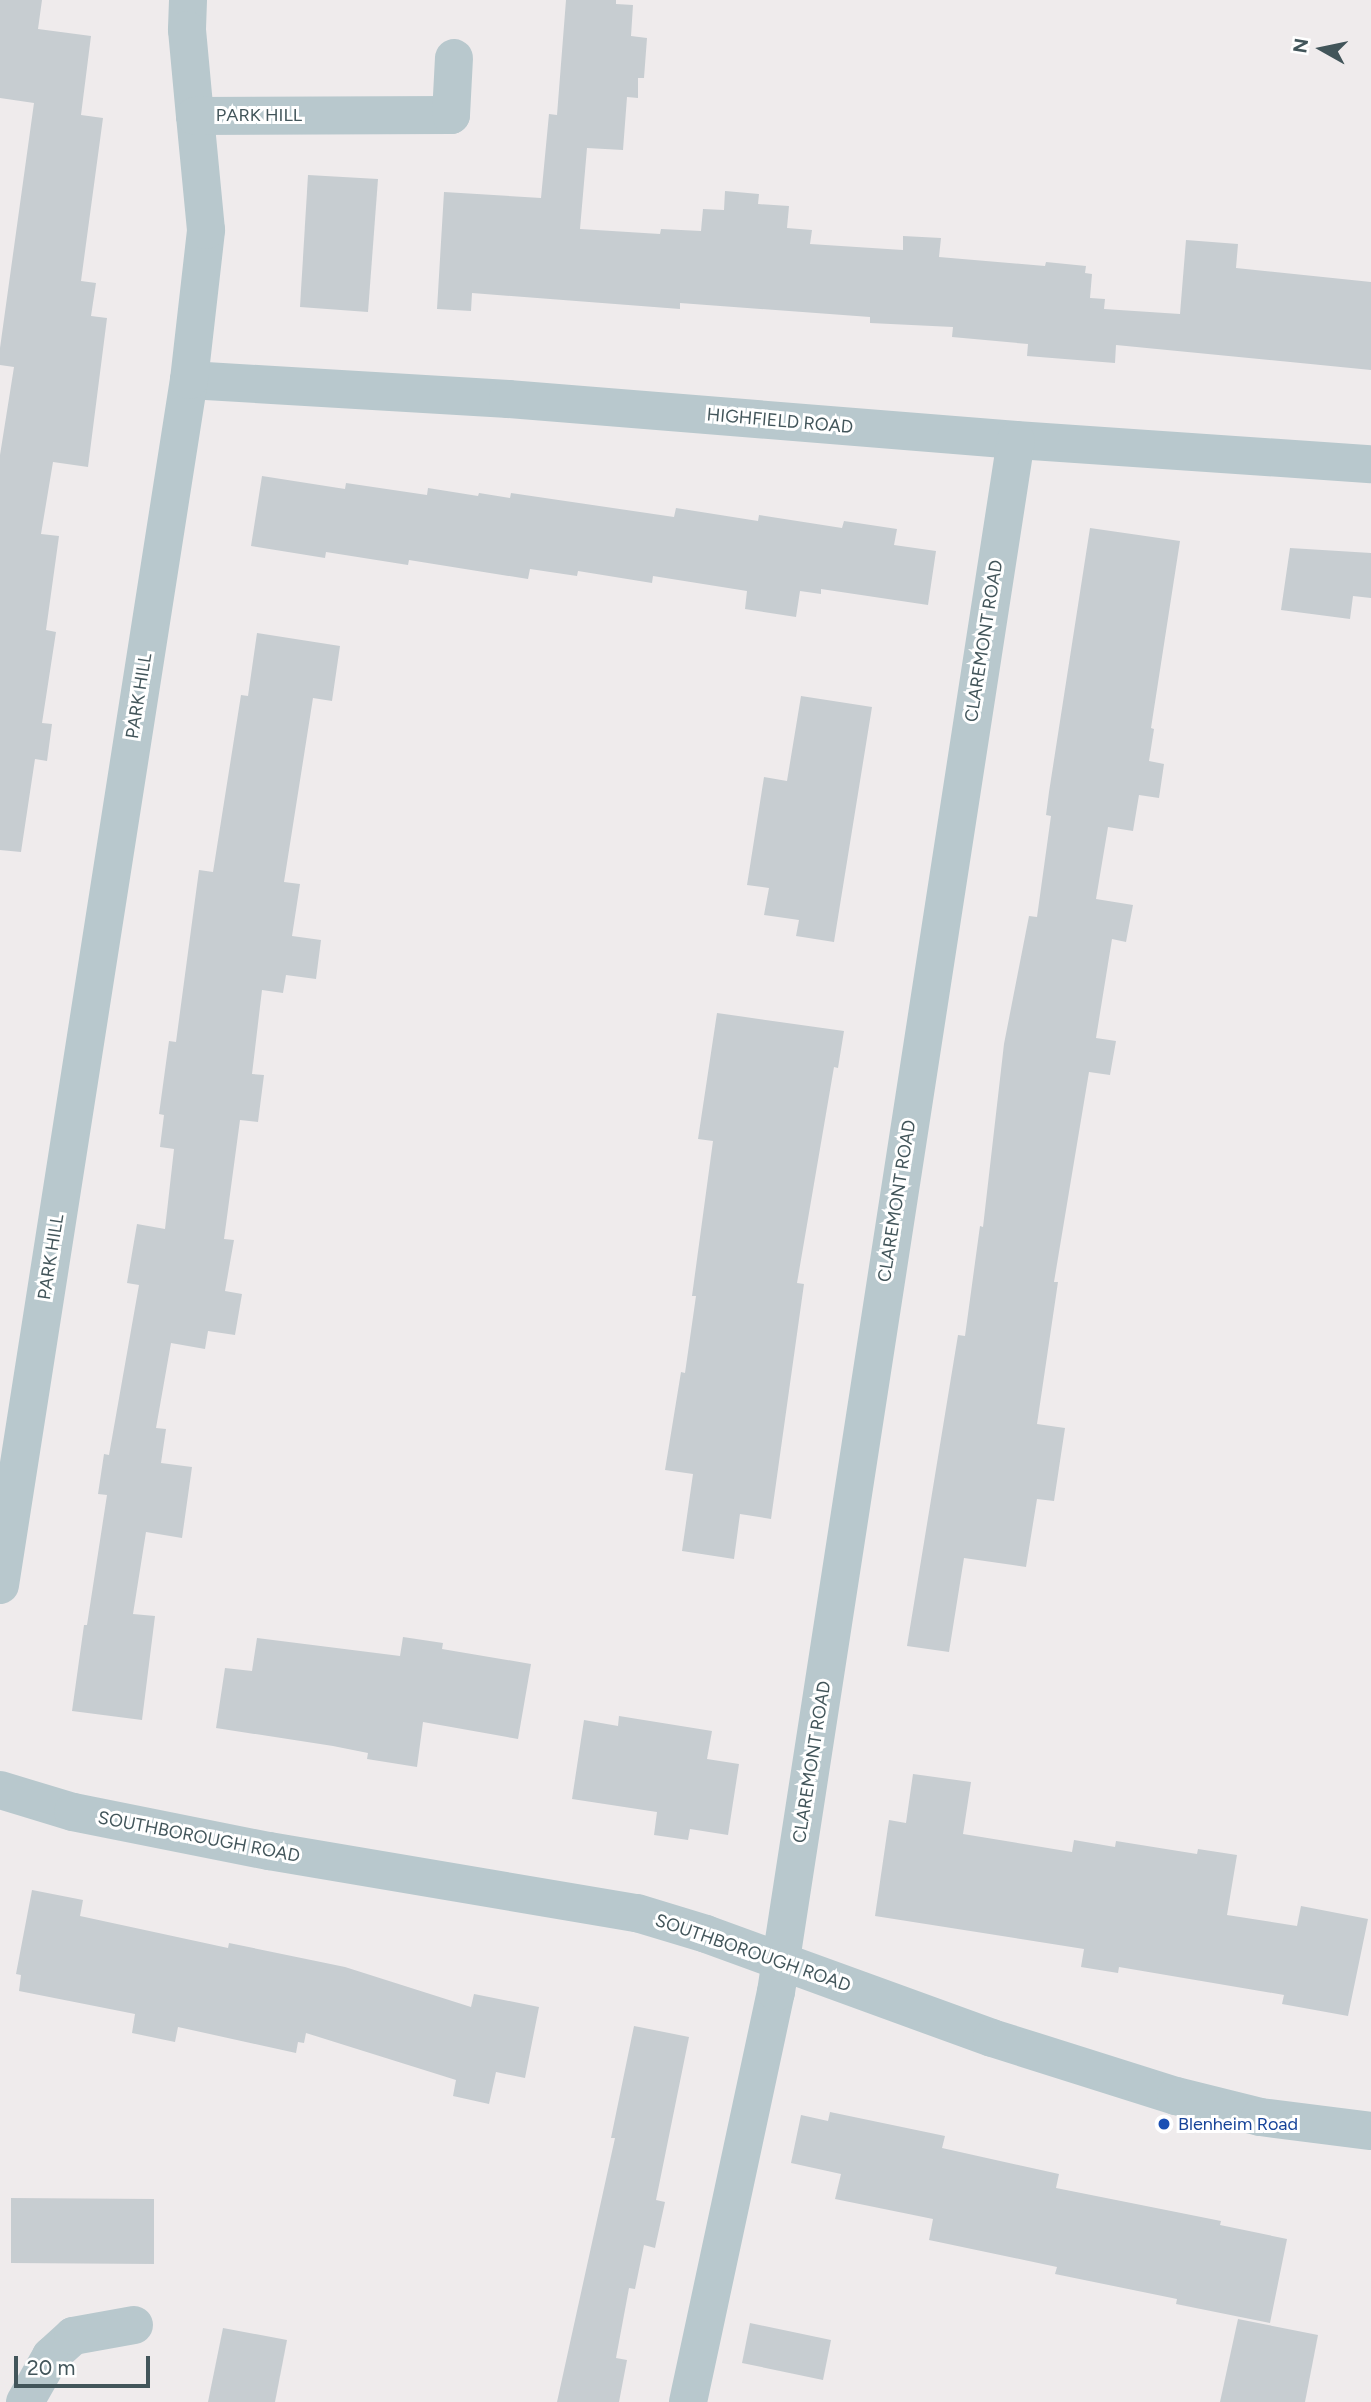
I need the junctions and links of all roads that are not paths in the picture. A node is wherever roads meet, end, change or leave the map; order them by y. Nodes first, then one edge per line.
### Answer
1 (188, 0) edge
2 (454, 58) dead end
3 (195, 116) junction
4 (189, 380) junction
5 (1017, 440) junction
6 (1371, 464) edge
7 (0, 1585) edge
8 (0, 1790) edge
9 (781, 1963) junction
10 (1371, 2131) edge
11 (134, 2325) dead end
12 (25, 2402) edge
13 (688, 2402) edge

1 - 3 street
2 - 3 street, PARK HILL
3 - 4 street, PARK HILL
4 - 5 street, HIGHFIELD ROAD
4 - 7 street, PARK HILL
5 - 6 street, HIGHFIELD ROAD
5 - 9 street, CLAREMONT ROAD
8 - 9 street, SOUTHBOROUGH ROAD
9 - 10 street, SOUTHBOROUGH ROAD
9 - 13 street
11 - 12 street

